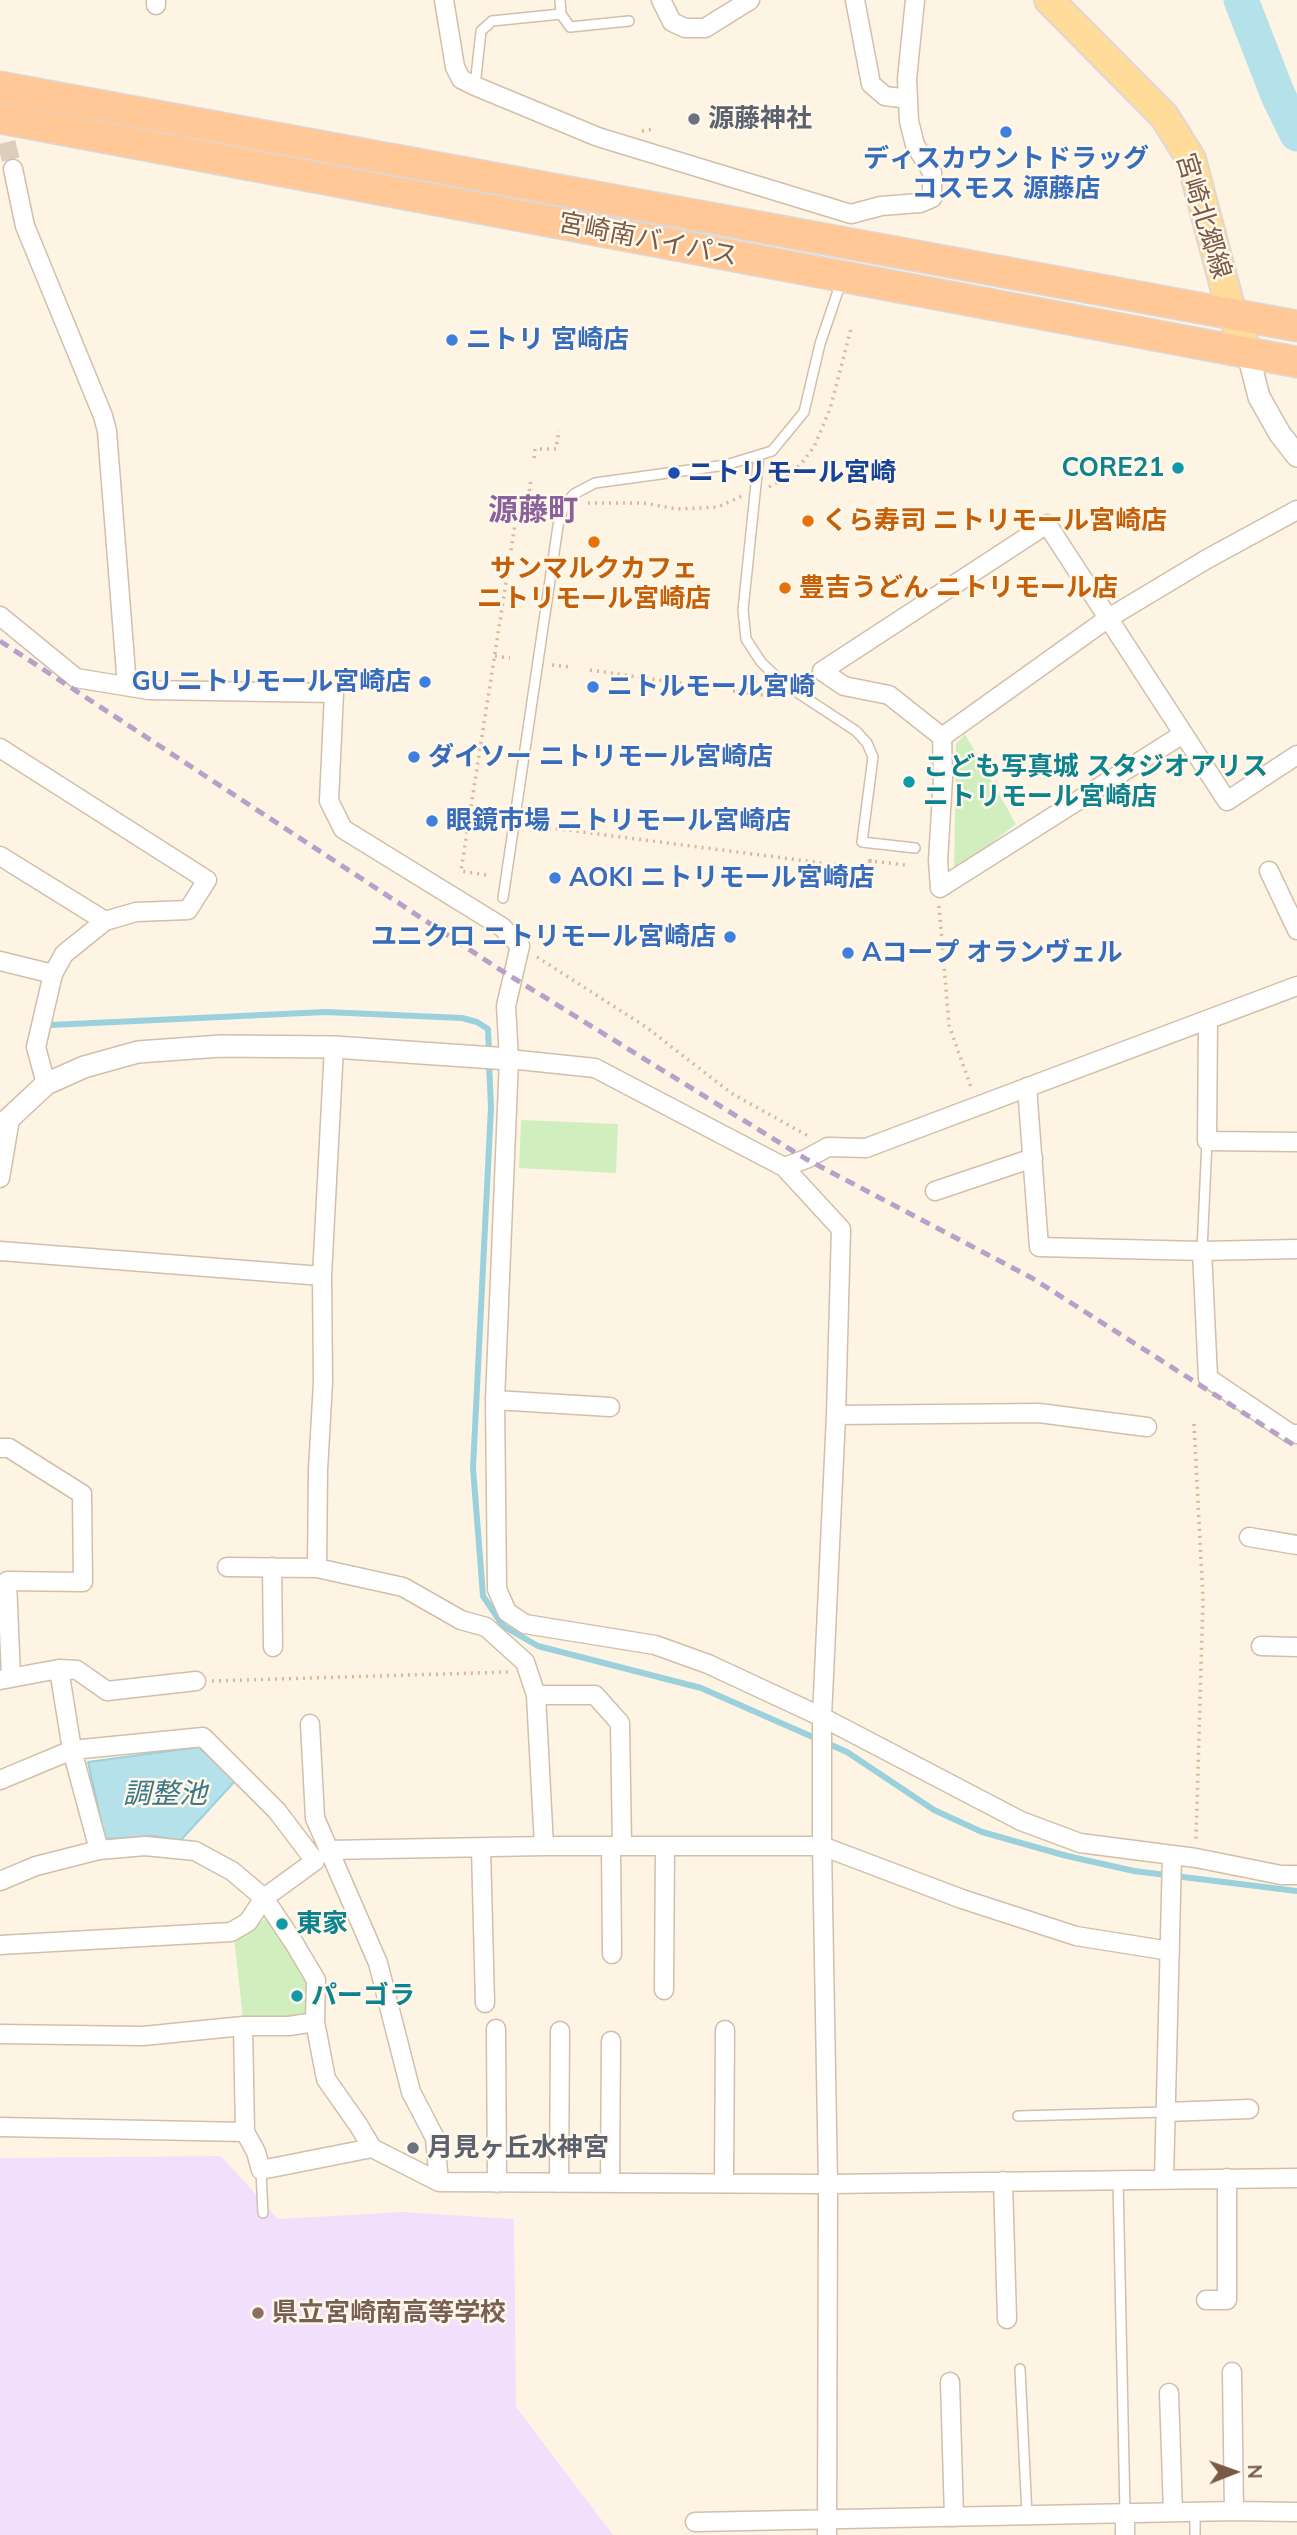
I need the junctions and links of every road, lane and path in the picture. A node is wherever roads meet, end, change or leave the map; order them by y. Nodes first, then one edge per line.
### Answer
1 (444, 0) edge
2 (560, 0) edge
3 (662, 0) edge
4 (750, 0) edge
5 (855, 0) edge
6 (915, 0) edge
7 (1049, 0) edge
8 (561, 14) junction
9 (629, 20) dead end
10 (475, 86) junction
11 (0, 87) edge
12 (908, 99) junction
13 (0, 118) edge
14 (13, 169) tunnel mouth
15 (851, 215) junction
16 (849, 245) junction
17 (843, 277) junction
18 (1231, 313) junction
19 (852, 325) dead end
20 (1290, 325) edge
21 (1248, 354) junction
22 (1296, 362) edge
23 (559, 430) dead end
24 (759, 455) junction
25 (1297, 456) edge
26 (534, 458) dead end
27 (531, 479) dead end
28 (755, 492) junction
29 (578, 504) dead end
30 (1297, 510) edge
31 (517, 511) junction
32 (547, 515) dead end
33 (0, 616) edge
34 (1107, 619) junction
35 (495, 656) junction
36 (510, 658) dead end
37 (551, 664) dead end
38 (571, 667) dead end
39 (590, 670) dead end
40 (127, 686) junction
41 (720, 689) dead end
42 (733, 691) dead end
43 (778, 697) dead end
44 (1183, 734) junction
45 (942, 737) junction
46 (0, 748) edge
47 (1297, 755) edge
48 (527, 814) dead end
49 (470, 816) junction
50 (484, 818) dead end
51 (915, 848) dead end
52 (871, 853) dead end
53 (0, 856) edge
54 (870, 861) junction
55 (906, 865) dead end
56 (1269, 871) dead end
57 (486, 875) dead end
58 (940, 888) junction
59 (503, 898) dead end
60 (105, 921) junction
61 (1297, 930) edge
62 (520, 946) junction
63 (0, 961) edge
64 (53, 974) junction
65 (1297, 986) edge
66 (1208, 1021) junction
67 (334, 1047) junction
68 (509, 1059) junction
69 (46, 1084) junction
70 (1027, 1087) junction
71 (977, 1105) junction
72 (5, 1123) edge
73 (1207, 1141) junction
74 (1297, 1142) edge
75 (828, 1147) junction
76 (1033, 1158) junction
77 (784, 1167) junction
78 (0, 1178) edge
79 (935, 1191) dead end
80 (1297, 1249) edge
81 (0, 1251) edge
82 (1202, 1251) junction
83 (322, 1276) junction
84 (495, 1400) junction
85 (610, 1407) dead end
86 (836, 1415) junction
87 (1194, 1424) dead end
88 (1147, 1427) dead end
89 (1297, 1434) edge
90 (0, 1448) edge
91 (1249, 1537) dead end
92 (1297, 1545) edge
93 (226, 1567) dead end
94 (272, 1567) junction
95 (317, 1568) junction
96 (507, 1612) junction
97 (486, 1627) junction
98 (1261, 1646) dead end
99 (274, 1647) dead end
100 (1297, 1647) edge
101 (59, 1669) junction
102 (528, 1671) junction
103 (5, 1678) edge
104 (196, 1682) joint
105 (536, 1695) junction
106 (822, 1717) junction
107 (310, 1724) dead end
108 (72, 1751) junction
109 (0, 1780) edge
110 (544, 1846) junction
111 (617, 1846) junction
112 (665, 1846) junction
113 (822, 1846) junction
114 (481, 1848) junction
115 (99, 1850) junction
116 (328, 1850) junction
117 (1172, 1856) junction
118 (1196, 1858) junction
119 (1297, 1875) edge
120 (0, 1881) edge
121 (264, 1898) junction
122 (0, 1945) edge
123 (1170, 1951) junction
124 (612, 1954) dead end
125 (664, 1990) dead end
126 (485, 2003) dead end
127 (315, 2022) junction
128 (243, 2026) junction
129 (496, 2029) dead end
130 (725, 2030) dead end
131 (560, 2031) dead end
132 (0, 2034) edge
133 (611, 2041) dead end
134 (1249, 2109) dead end
135 (1166, 2112) junction
136 (1018, 2116) dead end
137 (0, 2127) edge
138 (245, 2132) junction
139 (426, 2133) dead end
140 (372, 2148) junction
141 (261, 2171) junction
142 (1227, 2178) junction
143 (1297, 2178) edge
144 (1164, 2179) junction
145 (1118, 2180) junction
146 (435, 2181) junction
147 (1003, 2181) junction
148 (497, 2183) junction
149 (559, 2183) junction
150 (610, 2183) junction
151 (724, 2183) junction
152 (828, 2184) junction
153 (263, 2213) dead end
154 (1206, 2301) dead end
155 (1007, 2319) dead end
156 (1020, 2369) dead end
157 (1232, 2372) dead end
158 (950, 2382) dead end
159 (1169, 2393) dead end
160 (1234, 2511) junction
161 (1173, 2512) junction
162 (1195, 2512) junction
163 (1297, 2512) edge
164 (1125, 2513) junction
165 (1027, 2516) junction
166 (954, 2517) junction
167 (695, 2522) dead end
168 (827, 2527) edge
169 (1125, 2535) edge
170 (1195, 2535) edge

1 - 10 street
2 - 8 lane
3 - 4 street
5 - 12 street
6 - 12 street
7 - 18 main road, 宮崎北郷線
8 - 9 lane
8 - 10 lane
10 - 15 street
11 - 16 highway, 宮崎南バイパス
12 - 15 street
13 - 17 highway, 宮崎南バイパス
14 - 40 street
15 - 16 street
16 - 17 street
16 - 18 highway, 宮崎南バイパス
17 - 21 highway, 宮崎南バイパス
17 - 24 lane
18 - 20 highway, 宮崎南バイパス
18 - 21 main road, 宮崎北郷線
19 - 28 path
21 - 22 highway, 宮崎南バイパス
21 - 25 street
23 - 26 path
24 - 28 lane
24 - 59 lane
27 - 31 path
28 - 29 path
28 - 51 lane
30 - 34 street
31 - 32 path
31 - 35 path
33 - 40 street
34 - 44 street
34 - 45 street
34 - 45 street
35 - 36 path
35 - 49 path
37 - 38 path
39 - 41 path
40 - 62 street
42 - 43 path
44 - 47 street
44 - 58 street
45 - 58 street
46 - 60 street
48 - 54 path
49 - 50 path
49 - 57 path
52 - 54 path
53 - 60 street
54 - 55 path
56 - 61 street
58 - 71 path
60 - 64 street
62 - 68 street
62 - 75 path
63 - 64 street
64 - 69 street
65 - 66 street
66 - 70 street
66 - 73 street
67 - 68 street
67 - 69 street
67 - 83 street
68 - 77 street
68 - 84 street
69 - 72 street
70 - 71 street
70 - 76 street
71 - 75 street
72 - 78 street
73 - 74 street
73 - 82 lane
75 - 77 street
76 - 79 street
76 - 82 street
77 - 86 street
80 - 82 street
81 - 83 street
82 - 89 street
83 - 95 street
84 - 85 street
84 - 96 street
86 - 88 street
86 - 106 street
87 - 118 path
90 - 103 street
91 - 92 street
93 - 94 street
94 - 95 street
94 - 99 street
95 - 97 street
96 - 97 lane
96 - 106 street
97 - 102 street
98 - 100 street
101 - 103 street
101 - 104 street
101 - 108 street
102 - 104 path
102 - 105 street
105 - 110 street
105 - 111 street
106 - 113 street
106 - 117 street
107 - 116 street
108 - 109 street
108 - 115 street
108 - 121 street
110 - 111 street
110 - 114 street
111 - 112 street
111 - 124 street
112 - 113 street
112 - 125 street
113 - 123 street
113 - 152 street
114 - 116 street
114 - 126 street
115 - 120 street
115 - 121 street
116 - 146 street
117 - 118 street
117 - 123 street
118 - 119 street
121 - 122 street
121 - 127 street
123 - 135 street
127 - 128 street
127 - 140 street
128 - 132 street
128 - 138 street
129 - 148 street
130 - 151 street
131 - 149 street
133 - 150 street
134 - 135 street
135 - 136 lane
135 - 144 street
137 - 138 street
138 - 141 street
139 - 146 lane
140 - 141 street
140 - 146 street
141 - 153 lane
142 - 143 street
142 - 144 street
142 - 154 street
144 - 145 street
145 - 147 street
145 - 164 lane
146 - 148 street
147 - 152 street
147 - 155 street
148 - 149 street
149 - 150 street
150 - 151 street
151 - 152 street
152 - 168 street
156 - 165 lane
157 - 160 street
158 - 166 street
159 - 161 street
160 - 162 street
160 - 163 street
161 - 162 street
161 - 164 street
162 - 170 lane
164 - 165 street
164 - 169 street
165 - 166 street
166 - 168 street
167 - 168 street

